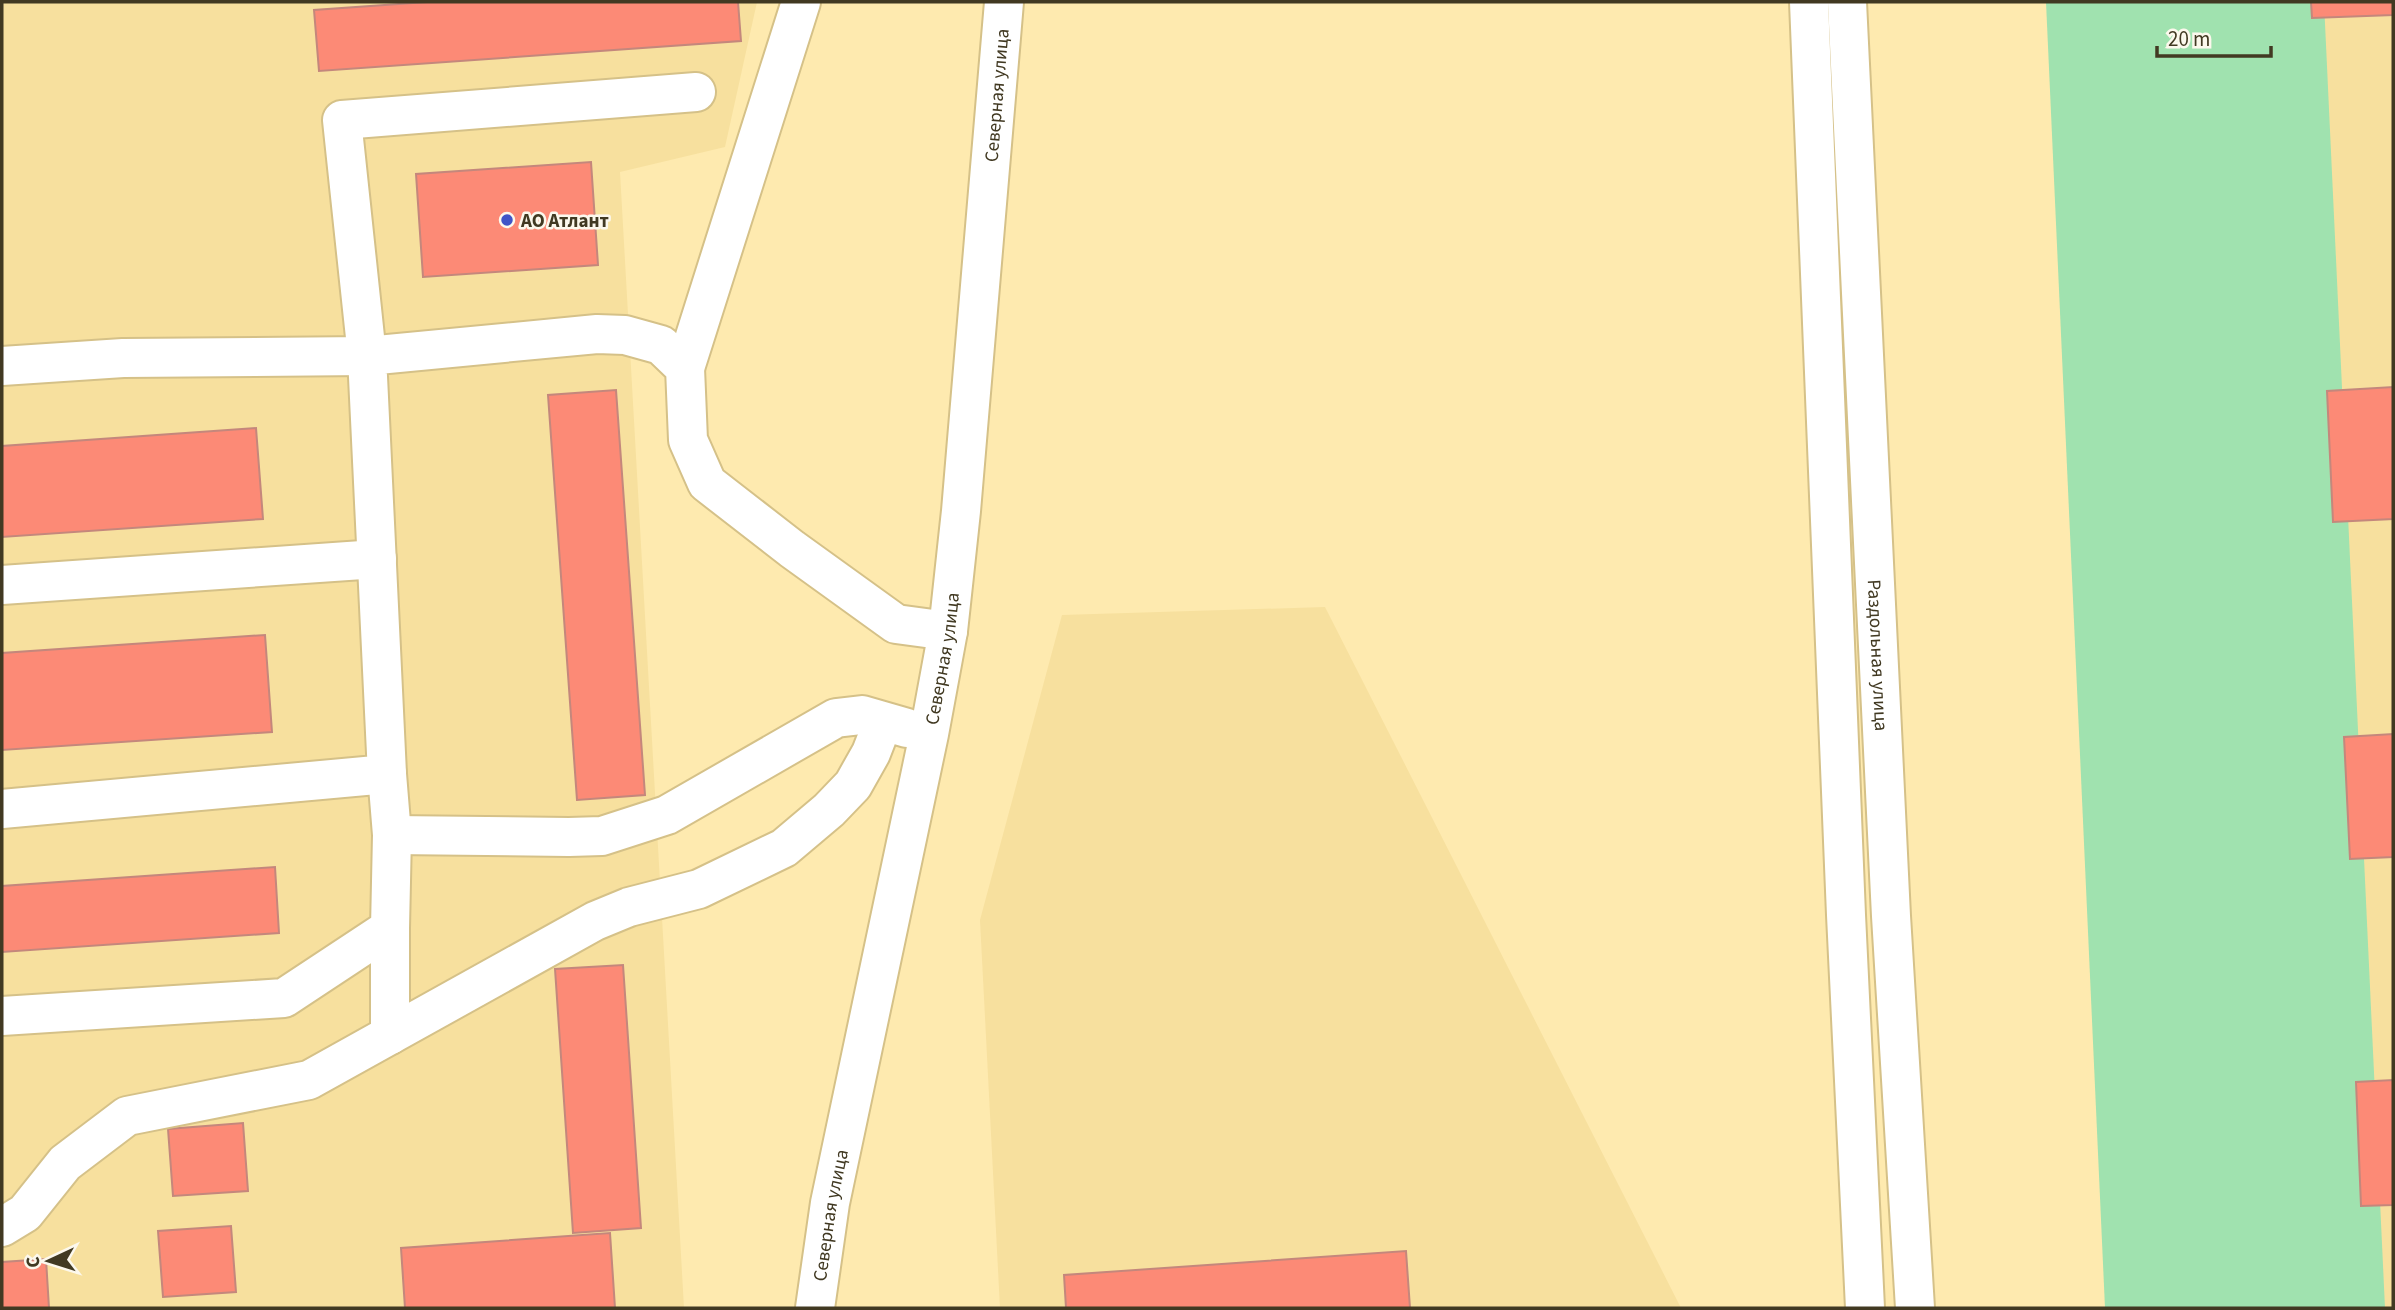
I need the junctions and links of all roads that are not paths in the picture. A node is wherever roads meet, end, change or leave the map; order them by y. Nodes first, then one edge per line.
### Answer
1 (802, 2) edge
2 (1004, 2) edge
3 (1809, 2) edge
4 (1847, 2) edge
5 (696, 92) dead end
6 (367, 356) junction
7 (2, 366) edge
8 (685, 368) junction
9 (377, 559) junction
10 (2, 585) edge
11 (948, 632) junction
12 (883, 722) junction
13 (929, 734) junction
14 (387, 774) junction
15 (2, 808) edge
16 (392, 835) junction
17 (390, 928) junction
18 (2, 1016) edge
19 (390, 1035) junction
20 (2, 1227) edge
21 (815, 1308) edge
22 (1865, 1308) edge
23 (1915, 1308) edge

1 - 8 main road
2 - 11 main road, Северная улица
3 - 22 main road
4 - 23 main road, Раздольная улица
5 - 6 main road
6 - 7 main road
6 - 8 main road
6 - 9 main road
8 - 11 main road
9 - 10 main road
9 - 14 main road
11 - 13 main road, Северная улица
12 - 13 main road
12 - 16 main road
12 - 19 main road
13 - 21 main road, Северная улица
14 - 15 main road
14 - 16 main road
16 - 17 main road
17 - 18 main road
17 - 19 main road
19 - 20 main road

